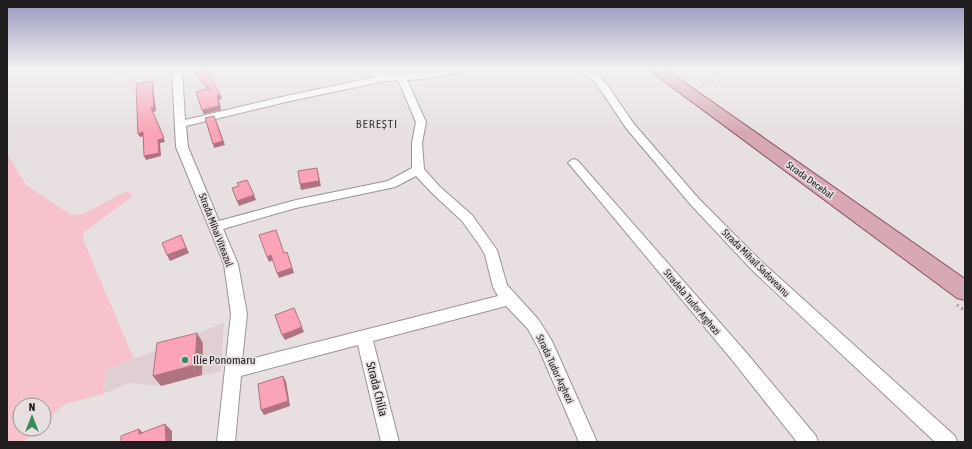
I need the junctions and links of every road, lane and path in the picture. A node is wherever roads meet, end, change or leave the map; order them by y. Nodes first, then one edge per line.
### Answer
1 (179, 90) edge
2 (328, 90) edge
3 (407, 90) edge
4 (606, 90) edge
5 (684, 90) edge
6 (694, 90) edge
7 (688, 93) junction
8 (182, 124) junction
9 (574, 163) dead end
10 (418, 170) junction
11 (216, 226) junction
12 (965, 292) edge
13 (509, 299) junction
14 (364, 337) junction
15 (234, 370) junction
16 (942, 440) edge
17 (226, 442) edge
18 (390, 442) edge
19 (588, 442) edge
20 (809, 442) edge

1 - 8 street, Strada Mihai Viteazul
2 - 8 street
3 - 10 street
4 - 16 street, Strada Mihail Sadoveanu
5 - 7 main road, Strada Decebal
6 - 7 path
7 - 12 main road, Strada Decebal
8 - 11 street, Strada Mihai Viteazul
9 - 20 street, Stradela Tudor Arghezi
10 - 11 street
10 - 13 street, Strada Tudor Arghezi
11 - 15 street, Strada Mihai Viteazul
13 - 14 street
13 - 19 street, Strada Tudor Arghezi
14 - 15 street
14 - 18 street, Strada Chilia
15 - 17 street, Strada Mihai Viteazul

